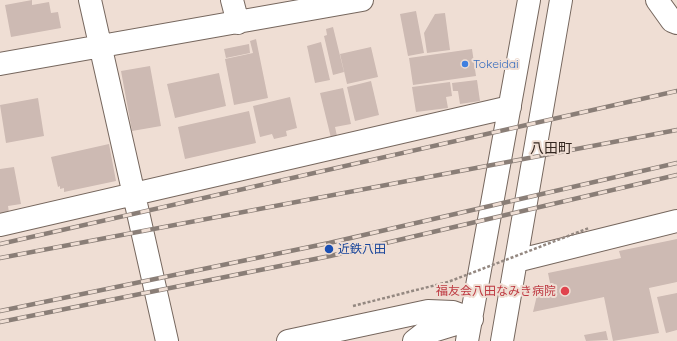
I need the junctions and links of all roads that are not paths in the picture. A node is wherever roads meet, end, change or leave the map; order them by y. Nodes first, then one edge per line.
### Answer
1 (90, 0) edge
2 (232, 0) edge
3 (362, 0) edge
4 (529, 0) edge
5 (561, 0) edge
6 (657, 0) edge
7 (238, 23) junction
8 (677, 23) edge
9 (100, 47) junction
10 (0, 64) edge
11 (510, 107) junction
12 (135, 194) junction
13 (677, 222) edge
14 (0, 225) edge
15 (516, 261) junction
16 (472, 319) junction
17 (358, 334) edge
18 (167, 341) edge
19 (288, 341) edge
20 (414, 341) edge
21 (468, 341) edge
22 (502, 341) edge

1 - 9 street
2 - 7 street
3 - 7 street
4 - 11 street
5 - 15 street
6 - 8 street
7 - 9 street
9 - 10 street
9 - 12 street
11 - 12 street
11 - 16 street
12 - 14 street
12 - 18 street
13 - 15 street
15 - 22 street
16 - 17 street
16 - 20 street
16 - 21 street
17 - 19 street

